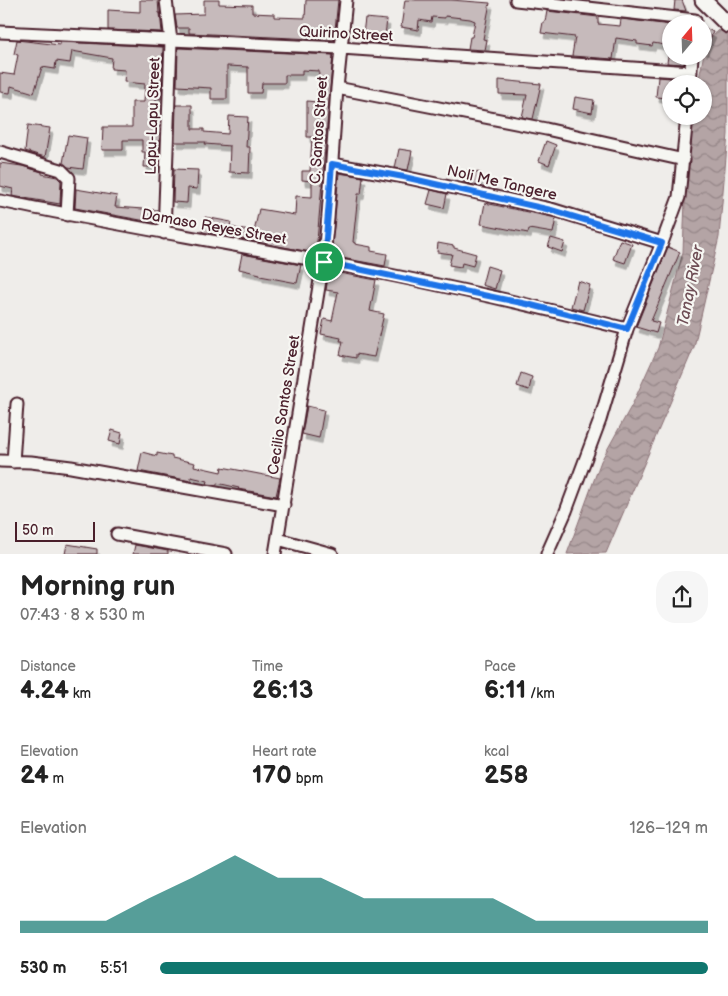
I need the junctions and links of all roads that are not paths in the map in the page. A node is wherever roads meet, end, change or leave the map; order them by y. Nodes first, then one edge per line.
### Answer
1 (166, 0) edge
2 (346, 0) edge
3 (516, 0) edge
4 (703, 0) edge
5 (698, 15) edge
6 (662, 18) edge
7 (726, 23) edge
8 (0, 32) edge
9 (171, 41) junction
10 (342, 48) junction
11 (662, 76) edge
12 (337, 88) junction
13 (686, 125) edge
14 (0, 152) edge
15 (684, 160) junction
16 (332, 164) junction
17 (0, 201) edge
18 (67, 215) junction
19 (164, 233) junction
20 (662, 243) junction
21 (324, 262) junction
22 (627, 329) junction
23 (17, 404) dead end
24 (0, 461) edge
25 (13, 462) junction
26 (284, 505) junction
27 (117, 534) dead end
28 (278, 539) junction
29 (226, 554) edge
30 (275, 554) edge
31 (332, 554) edge
32 (547, 554) edge

1 - 9 street, Lapu-Lapu Street
2 - 10 street, C. Santos Street
3 - 6 street
4 - 5 street
4 - 7 main road
8 - 9 street, Quirino Street
9 - 10 street, Quirino Street
9 - 19 street, Lapu-Lapu Street
10 - 11 street, Quirino Street
10 - 12 street, C. Santos Street
12 - 15 street
12 - 16 street, C. Santos Street
13 - 15 street
14 - 18 street
15 - 20 street
16 - 20 street, Noli Me Tangere
16 - 21 street, C. Santos Street
17 - 18 street, Damaso Reyes Street
18 - 19 street, Damaso Reyes Street
19 - 21 street, Damaso Reyes Street
20 - 22 street
21 - 22 street, Damaso Reyes Street
21 - 26 street, Cecilio Santos Street
22 - 32 street
23 - 25 street
24 - 25 street
25 - 26 street
26 - 28 street, Cecilio Santos Street
27 - 29 street
28 - 30 street, Cecilio Santos Street
28 - 31 street

